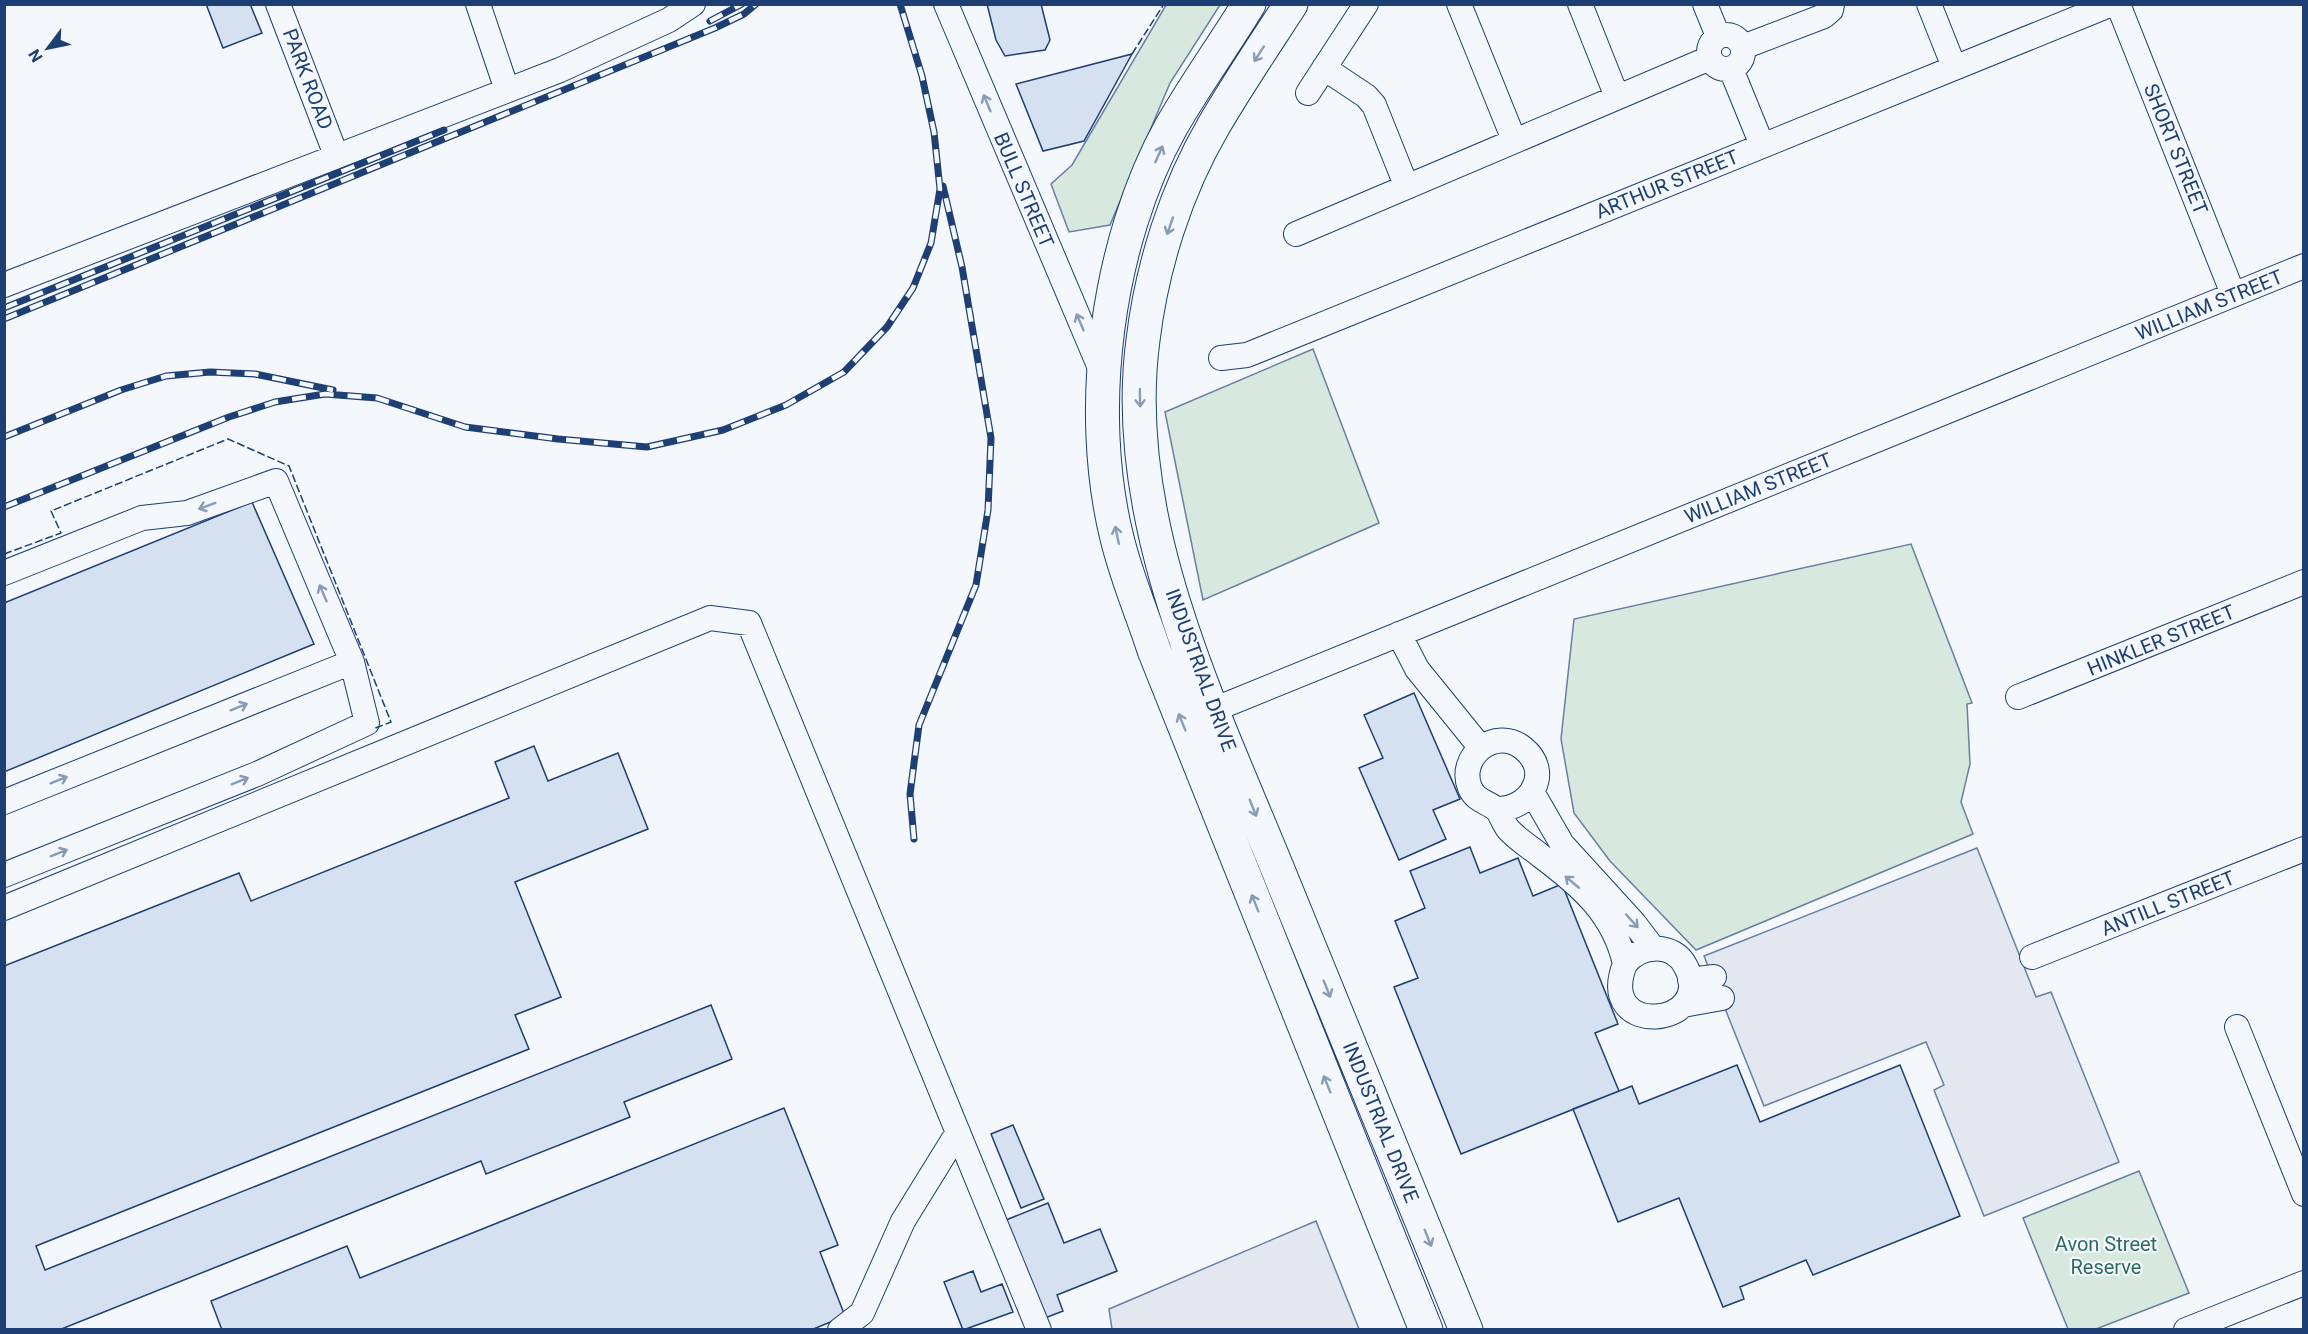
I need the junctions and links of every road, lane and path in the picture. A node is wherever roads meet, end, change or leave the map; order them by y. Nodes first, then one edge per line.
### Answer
1 (278, 4) edge
2 (478, 4) edge
3 (693, 4) edge
4 (946, 4) edge
5 (1250, 4) edge
6 (1291, 4) edge
7 (1365, 4) edge
8 (1459, 4) edge
9 (1580, 4) edge
10 (1706, 4) edge
11 (1832, 4) edge
12 (1929, 4) edge
13 (2112, 4) edge
14 (2118, 4) edge
15 (1720, 54) junction
16 (1954, 67) junction
17 (1324, 68) junction
18 (507, 90) junction
19 (1308, 93) dead end
20 (1617, 97) junction
21 (1514, 140) junction
22 (1762, 145) junction
23 (336, 155) junction
24 (1406, 185) junction
25 (1296, 234) dead end
26 (2304, 266) edge
27 (4, 285) edge
28 (2233, 294) junction
29 (1221, 358) dead end
30 (1103, 375) junction
31 (1162, 563) junction
32 (4, 573) edge
33 (1129, 575) junction
34 (2304, 582) edge
35 (1399, 634) junction
36 (351, 662) junction
37 (2018, 697) dead end
38 (1213, 710) junction
39 (1481, 748) junction
40 (1532, 792) junction
41 (4, 802) edge
42 (1496, 809) junction
43 (2304, 849) edge
44 (4, 875) edge
45 (4, 908) edge
46 (1653, 948) junction
47 (2032, 957) dead end
48 (1625, 964) junction
49 (1690, 980) junction
50 (1683, 1005) junction
51 (2237, 1027) dead end
52 (958, 1132) junction
53 (2304, 1194) edge
54 (2304, 1283) edge
55 (840, 1329) edge
56 (1039, 1329) edge
57 (1426, 1329) edge
58 (1466, 1329) edge
59 (2186, 1329) edge

1 - 23 street, PARK ROAD
2 - 18 street
3 - 18 street
30 -> 4 street, BULL STREET
30 -> 5 highway, INDUSTRIAL DRIVE
6 -> 31 highway, INDUSTRIAL DRIVE
7 - 17 street
8 - 21 street
9 - 20 street
10 - 15 street
11 - 15 street
12 - 16 street
13 - 16 street, ARTHUR STREET
14 - 28 street, SHORT STREET
15 - 20 street
15 - 22 street
16 - 22 street, ARTHUR STREET
17 - 19 street
17 - 24 street
18 - 23 street
20 - 21 street
21 - 24 street
22 - 29 street, ARTHUR STREET
23 - 27 street
24 - 25 street
26 - 28 street, WILLIAM STREET
28 - 35 street, WILLIAM STREET
33 -> 30 highway, INDUSTRIAL DRIVE
31 - 33 street
31 - 38 highway, INDUSTRIAL DRIVE
36 -> 32 street
57 -> 33 highway, INDUSTRIAL DRIVE
34 - 37 street, HINKLER STREET
35 - 38 street, WILLIAM STREET
35 - 39 street
41 -> 36 street
44 -> 36 street
38 -> 58 highway, INDUSTRIAL DRIVE
39 - 40 street
39 - 42 street
40 - 42 street
40 -> 46 street
48 -> 42 street
43 - 47 street, ANTILL STREET
45 - 52 street
46 - 48 street
46 - 49 street
48 - 50 street
49 - 50 street
49 - 50 street
51 - 53 street
52 - 55 street
52 - 56 street
54 - 59 street

